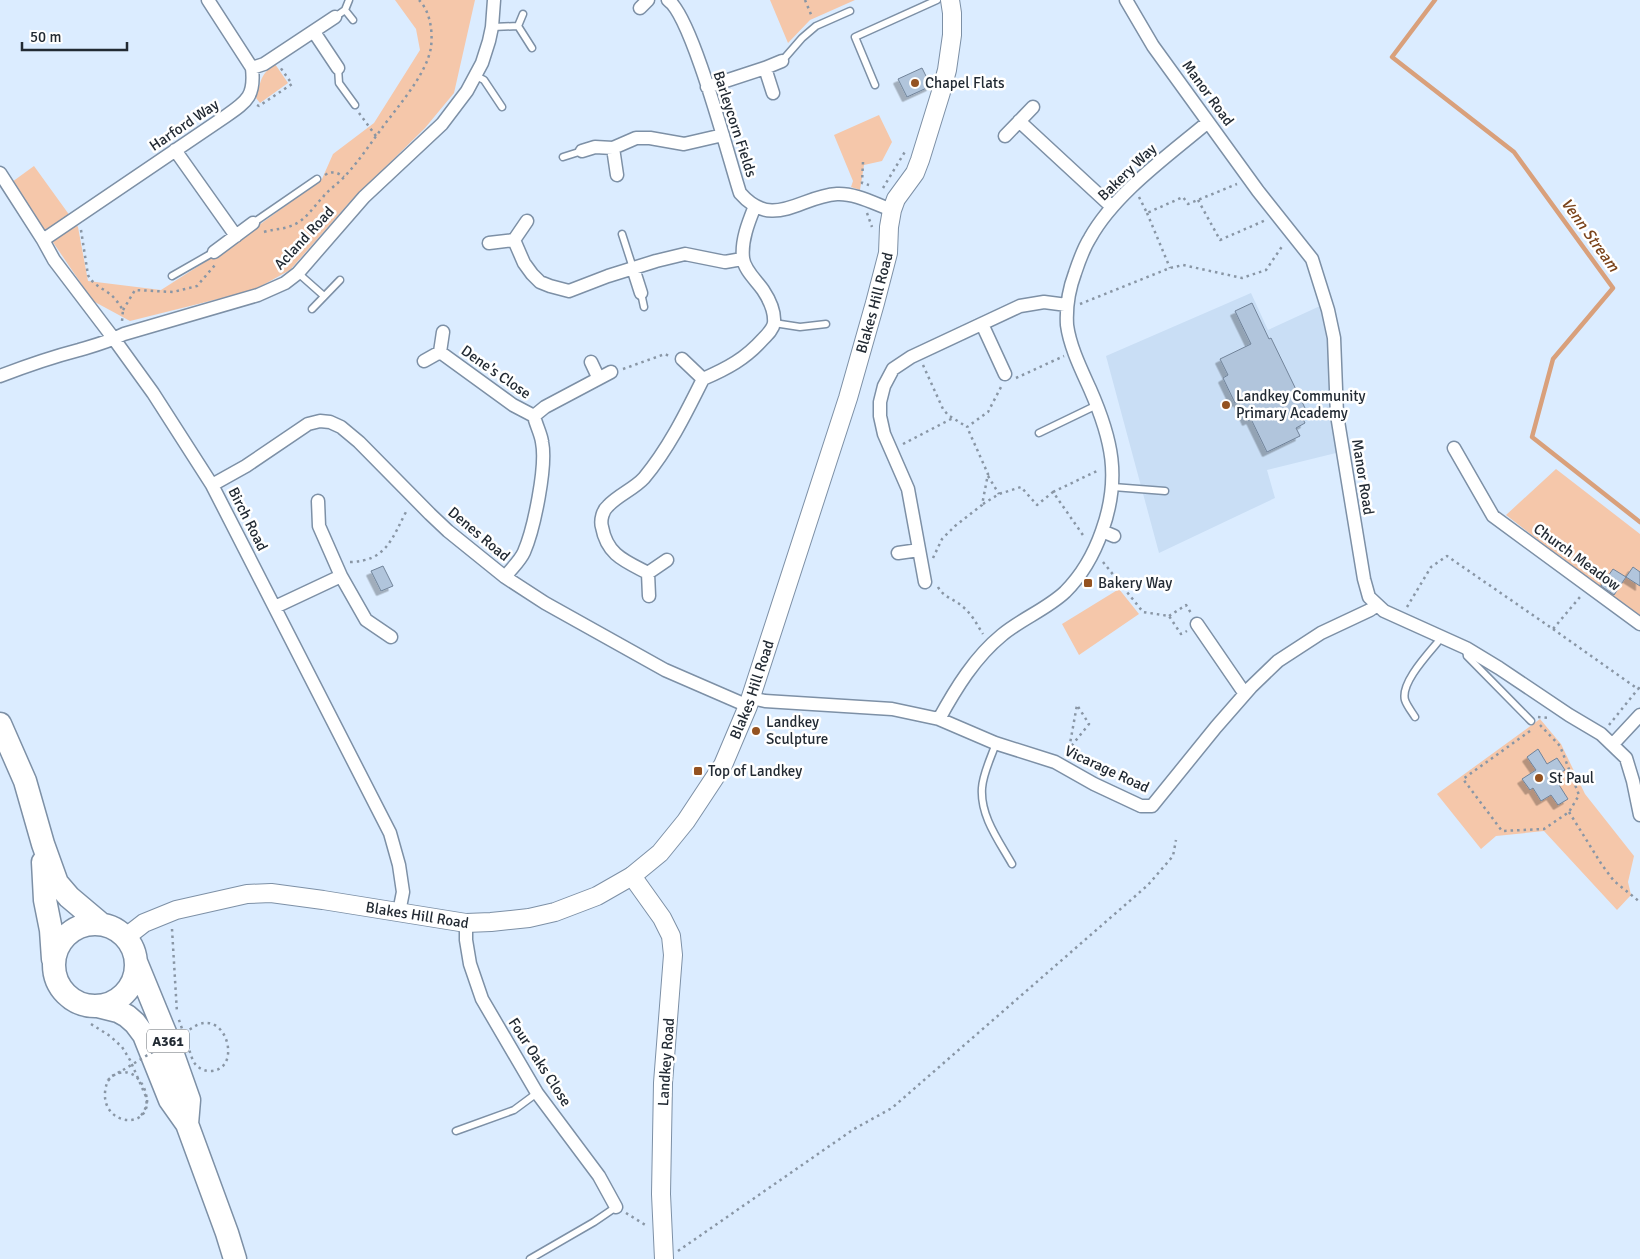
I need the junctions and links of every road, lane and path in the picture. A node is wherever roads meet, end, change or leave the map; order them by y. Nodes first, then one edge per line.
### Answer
1 (208, 0) edge
2 (349, 0) edge
3 (494, 0) edge
4 (668, 0) edge
5 (804, 0) edge
6 (937, 0) edge
7 (950, 0) edge
8 (1126, 0) edge
9 (850, 11) dead end
10 (340, 13) junction
11 (523, 14) dead end
12 (352, 20) dead end
13 (518, 26) junction
14 (816, 26) junction
15 (492, 27) junction
16 (314, 32) junction
17 (532, 48) dead end
18 (274, 58) junction
19 (782, 60) joint
20 (252, 68) junction
21 (338, 68) joint
22 (765, 68) junction
23 (476, 76) junction
24 (876, 85) dead end
25 (707, 87) junction
26 (773, 93) dead end
27 (248, 99) junction
28 (354, 105) joint
29 (502, 107) dead end
30 (1033, 107) dead end
31 (1019, 122) junction
32 (1208, 122) junction
33 (722, 135) junction
34 (376, 136) dead end
35 (1005, 136) dead end
36 (613, 148) junction
37 (175, 150) junction
38 (582, 151) joint
39 (563, 157) dead end
40 (864, 162) dead end
41 (0, 173) edge
42 (617, 175) dead end
43 (344, 177) dead end
44 (1250, 178) junction
45 (317, 179) joint
46 (1134, 186) junction
47 (875, 188) dead end
48 (1198, 200) junction
49 (755, 206) junction
50 (1112, 206) junction
51 (892, 210) junction
52 (1147, 213) junction
53 (1278, 216) junction
54 (76, 217) junction
55 (528, 221) dead end
56 (253, 223) joint
57 (1291, 233) junction
58 (622, 234) dead end
59 (236, 236) junction
60 (43, 240) junction
61 (514, 240) junction
62 (489, 243) dead end
63 (214, 252) joint
64 (742, 258) junction
65 (633, 268) junction
66 (1170, 268) junction
67 (298, 273) junction
68 (172, 276) dead end
69 (340, 280) dead end
70 (641, 294) joint
71 (324, 296) junction
72 (644, 307) dead end
73 (1067, 307) junction
74 (312, 309) dead end
75 (774, 323) junction
76 (826, 324) dead end
77 (982, 324) junction
78 (443, 332) dead end
79 (119, 336) junction
80 (440, 352) junction
81 (1075, 353) junction
82 (918, 354) junction
83 (682, 359) joint
84 (424, 361) dead end
85 (591, 362) dead end
86 (611, 372) joint
87 (0, 376) edge
88 (598, 377) junction
89 (703, 379) junction
90 (1007, 379) junction
91 (1097, 405) junction
92 (534, 416) junction
93 (953, 418) junction
94 (967, 427) junction
95 (1039, 432) dead end
96 (1454, 448) dead end
97 (891, 450) junction
98 (1112, 464) junction
99 (988, 474) junction
100 (212, 485) junction
101 (1113, 487) junction
102 (1164, 491) dead end
103 (1053, 492) junction
104 (999, 494) junction
105 (415, 499) junction
106 (318, 502) dead end
107 (982, 505) junction
108 (919, 550) junction
109 (1094, 551) junction
110 (898, 553) dead end
111 (667, 560) dead end
112 (932, 565) dead end
113 (339, 571) junction
114 (648, 572) junction
115 (505, 577) junction
116 (930, 582) joint
117 (1589, 586) junction
118 (649, 596) dead end
119 (1377, 605) junction
120 (275, 607) junction
121 (1169, 616) junction
122 (1401, 618) junction
123 (1197, 624) junction
124 (1640, 624) edge
125 (1553, 629) junction
126 (391, 637) dead end
127 (1442, 637) junction
128 (990, 646) junction
129 (1466, 648) junction
130 (1639, 688) edge
131 (1245, 694) junction
132 (750, 702) junction
133 (1640, 715) edge
134 (1415, 717) dead end
135 (938, 719) junction
136 (1531, 721) dead end
137 (0, 724) edge
138 (1540, 724) dead end
139 (1532, 730) dead end
140 (1601, 734) junction
141 (996, 743) junction
142 (1612, 744) junction
143 (1069, 749) junction
144 (1066, 768) junction
145 (1569, 812) junction
146 (1640, 815) edge
147 (1176, 840) dead end
148 (43, 844) junction
149 (1012, 864) dead end
150 (632, 876) junction
151 (1640, 902) edge
152 (399, 912) junction
153 (466, 923) junction
154 (101, 924) junction
155 (174, 936) dead end
156 (126, 937) junction
157 (136, 962) junction
158 (54, 968) junction
159 (85, 1010) junction
160 (140, 1080) junction
161 (537, 1093) junction
162 (147, 1104) junction
163 (111, 1112) junction
164 (131, 1120) junction
165 (187, 1124) junction
166 (456, 1131) dead end
167 (616, 1206) junction
168 (662, 1236) junction
169 (663, 1257) edge
170 (235, 1259) edge
171 (530, 1259) edge

1 - 20 street
2 - 10 lane
3 - 15 street, Acland Road
4 - 25 street, Barleycorn Fields
5 - 14 path
6 - 24 lane
7 - 51 street, Blakes Hill Road
8 - 32 street, Manor Road
9 - 14 lane
10 - 12 lane
10 - 16 street
11 - 13 lane
13 - 15 lane
13 - 17 lane
14 - 19 lane
15 - 23 street, Acland Road
16 - 18 street
16 - 21 street
18 - 20 street
18 - 27 path
19 - 22 street
20 - 27 street
21 - 28 lane
22 - 25 street
22 - 26 street
23 - 29 lane
23 - 67 street, Acland Road
25 - 33 street, Barleycorn Fields
27 - 37 street, Harford Way
28 - 34 path
30 - 31 street
31 - 35 street
31 - 50 street
32 - 44 street, Manor Road
32 - 46 street, Bakery Way
33 - 36 street
33 - 49 street, Barleycorn Fields
36 - 38 street
36 - 42 street
37 - 54 street, Harford Way
37 - 59 street
38 - 39 lane
40 - 47 path
41 - 60 street, Birch Road
43 - 45 path
44 - 48 path
44 - 53 street, Manor Road
45 - 56 lane
46 - 50 street, Bakery Way
46 - 52 path
48 - 52 path
48 - 53 path
49 - 51 street
49 - 64 street
50 - 73 street, Bakery Way
51 - 132 street, Blakes Hill Road
52 - 66 path
53 - 57 street, Manor Road
54 - 60 street, Harford Way
54 - 79 path
55 - 61 street
56 - 59 street
57 - 66 path
57 - 119 street, Manor Road
58 - 65 lane
59 - 63 street
60 - 79 street, Birch Road
61 - 62 street
61 - 65 street
63 - 68 lane
64 - 65 street
64 - 75 street
65 - 70 street
66 - 73 path
67 - 71 lane
67 - 79 street, Acland Road
69 - 71 lane
70 - 72 lane
71 - 74 lane
73 - 77 street
73 - 81 street, Bakery Way
75 - 76 lane
75 - 89 street
77 - 82 street
77 - 90 street
78 - 80 street, Dene's Close
79 - 87 street, Acland Road
79 - 100 street, Birch Road
80 - 84 street, Dene's Close
80 - 92 street, Dene's Close
81 - 90 path
81 - 91 street, Bakery Way
82 - 93 path
82 - 97 street
83 - 86 path
83 - 89 street
85 - 88 street
86 - 88 street, Dene's Close
88 - 92 street, Dene's Close
89 - 114 street
90 - 94 path
91 - 95 lane
91 - 98 street, Bakery Way
92 - 115 street, Dene's Close
93 - 94 path
93 - 97 path
94 - 99 path
96 - 117 street, Church Meadow
97 - 108 street
98 - 101 street, Bakery Way
98 - 103 path
99 - 104 path
99 - 107 path
100 - 105 street, Denes Road
100 - 120 street, Birch Road
101 - 102 lane
101 - 109 street, Bakery Way
103 - 104 path
103 - 109 path
104 - 107 path
105 - 113 path
105 - 115 street, Denes Road
106 - 113 street
107 - 112 path
108 - 110 street
108 - 116 street
109 - 121 path
109 - 128 street, Bakery Way
111 - 114 street
113 - 120 street
113 - 126 street
114 - 118 street
115 - 132 street, Denes Road
116 - 128 path
117 - 124 street, Church Meadow
117 - 125 path
119 - 122 street
119 - 131 street, Vicarage Road
120 - 152 street, Birch Road
121 - 123 path
121 - 123 path
122 - 125 path
122 - 127 street
123 - 131 street
125 - 130 path
127 - 129 street
127 - 134 lane
128 - 135 street, Bakery Way
129 - 136 lane
129 - 140 street
130 - 140 path
131 - 144 street, Vicarage Road
132 - 135 street, Vicarage Road
132 - 150 street, Blakes Hill Road
133 - 142 street
135 - 141 street, Vicarage Road
137 - 148 highway
138 - 145 path
139 - 145 path
140 - 142 street
141 - 144 street, Vicarage Road
141 - 149 lane
142 - 146 street
143 - 143 path
143 - 144 path
145 - 151 path
147 - 169 path
148 - 154 highway
148 - 158 highway
150 - 153 street, Blakes Hill Road
150 - 168 street, Landkey Road
152 - 153 street, Blakes Hill Road
152 - 156 street, Blakes Hill Road
153 - 161 street, Four Oaks Close
154 - 156 highway
154 - 158 highway
155 - 163 path, bridge
156 - 157 highway
157 - 159 highway
157 - 165 highway, A361
158 - 159 highway
159 - 160 path
159 - 165 highway, A361
160 - 162 path, bridge
160 - 163 path, bridge
161 - 166 lane
161 - 167 street, Four Oaks Close
162 - 164 path, bridge
162 - 164 path
163 - 164 path
165 - 170 highway, A361
167 - 168 path
167 - 171 lane
168 - 169 street, Landkey Road

